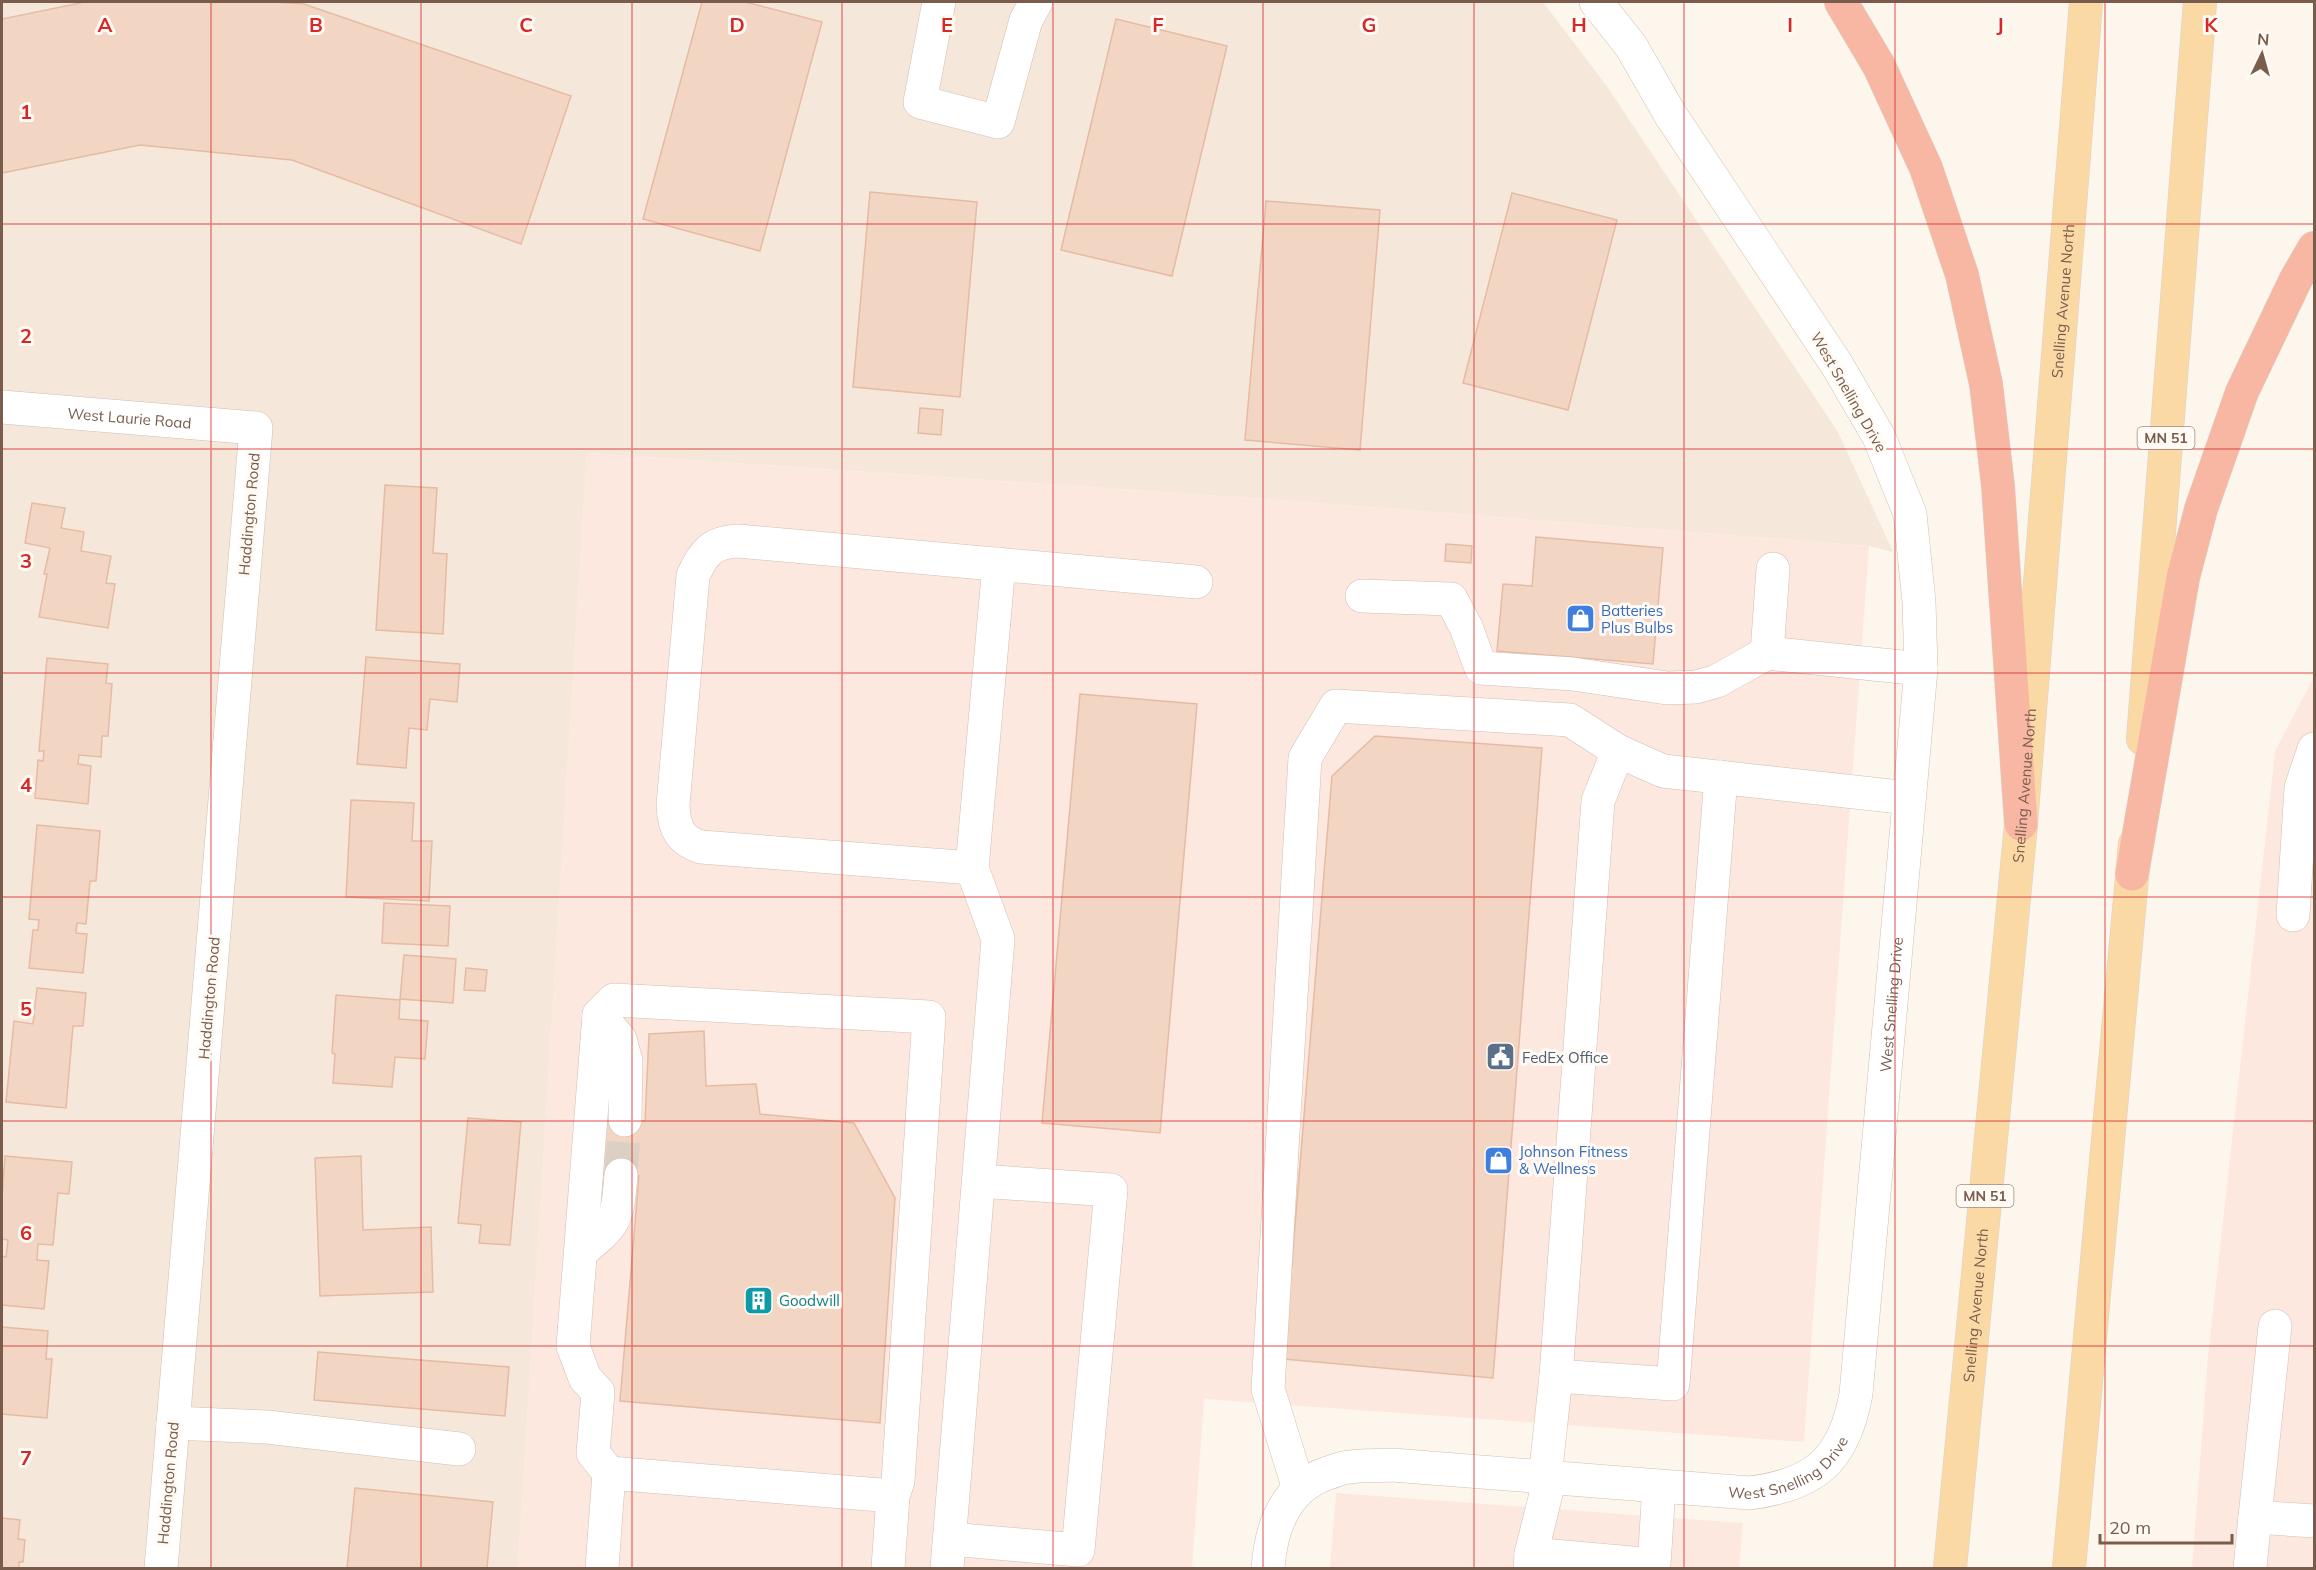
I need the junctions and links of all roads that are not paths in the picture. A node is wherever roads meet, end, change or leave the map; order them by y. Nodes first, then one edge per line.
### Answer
1 (939, 2) edge
2 (1036, 2) edge
3 (1596, 2) edge
4 (1841, 2) edge
5 (2086, 2) edge
6 (2200, 2) edge
7 (2314, 248) edge
8 (2, 407) edge
9 (256, 428) joint
10 (999, 564) junction
11 (1773, 569) dead end
12 (1196, 582) dead end
13 (1362, 596) dead end
14 (1767, 653) junction
15 (1921, 669) junction
16 (1573, 674) junction
17 (1570, 720) junction
18 (2314, 749) edge
19 (1618, 751) junction
20 (1721, 777) junction
21 (1909, 798) junction
22 (2021, 824) junction
23 (972, 868) junction
24 (2132, 874) junction
25 (2293, 915) dead end
26 (599, 1016) junction
27 (625, 1120) tunnel mouth
28 (621, 1175) tunnel mouth
29 (979, 1181) junction
30 (581, 1252) junction
31 (2275, 1326) dead end
32 (1556, 1376) junction
33 (173, 1423) junction
34 (459, 1449) dead end
35 (609, 1473) junction
36 (1547, 1478) junction
37 (1659, 1487) junction
38 (1299, 1489) junction
39 (893, 1496) junction
40 (2255, 1517) junction
41 (2314, 1521) edge
42 (949, 1554) edge
43 (1531, 1561) edge
44 (1658, 1567) edge
45 (161, 1569) edge
46 (602, 1569) edge
47 (888, 1569) edge
48 (1268, 1569) edge
49 (1950, 1569) edge
50 (2069, 1569) edge
51 (2250, 1569) edge

1 - 2 street
3 - 15 street, West Snelling Drive
4 - 22 highway
5 - 22 main road, Snelling Avenue North / MN 51
6 - 24 main road, MN 51
7 - 24 highway
8 - 9 street, West Laurie Road
9 - 33 street, Haddington Road
10 - 12 street
10 - 23 street
10 - 23 street
11 - 14 street
13 - 16 street
14 - 15 street
14 - 16 street
15 - 21 street, West Snelling Drive
16 - 17 street
17 - 19 street
17 - 38 street
18 - 25 street
19 - 20 street
19 - 32 street
20 - 21 street
20 - 32 street
21 - 37 street, West Snelling Drive
22 - 49 main road, Snelling Avenue North / MN 51
23 - 29 street
24 - 50 main road, MN 51
26 - 27 street
26 - 30 street
26 - 39 street
28 - 30 street
29 - 42 street
29 - 42 street
30 - 35 street
31 - 40 street
32 - 36 street
33 - 34 street
33 - 45 street, Haddington Road
35 - 39 street
35 - 46 street
36 - 37 street, West Snelling Drive
36 - 38 street, West Snelling Drive
36 - 43 street
37 - 44 street
38 - 48 street, West Snelling Drive
39 - 47 street
40 - 41 street
40 - 51 street
43 - 44 street

